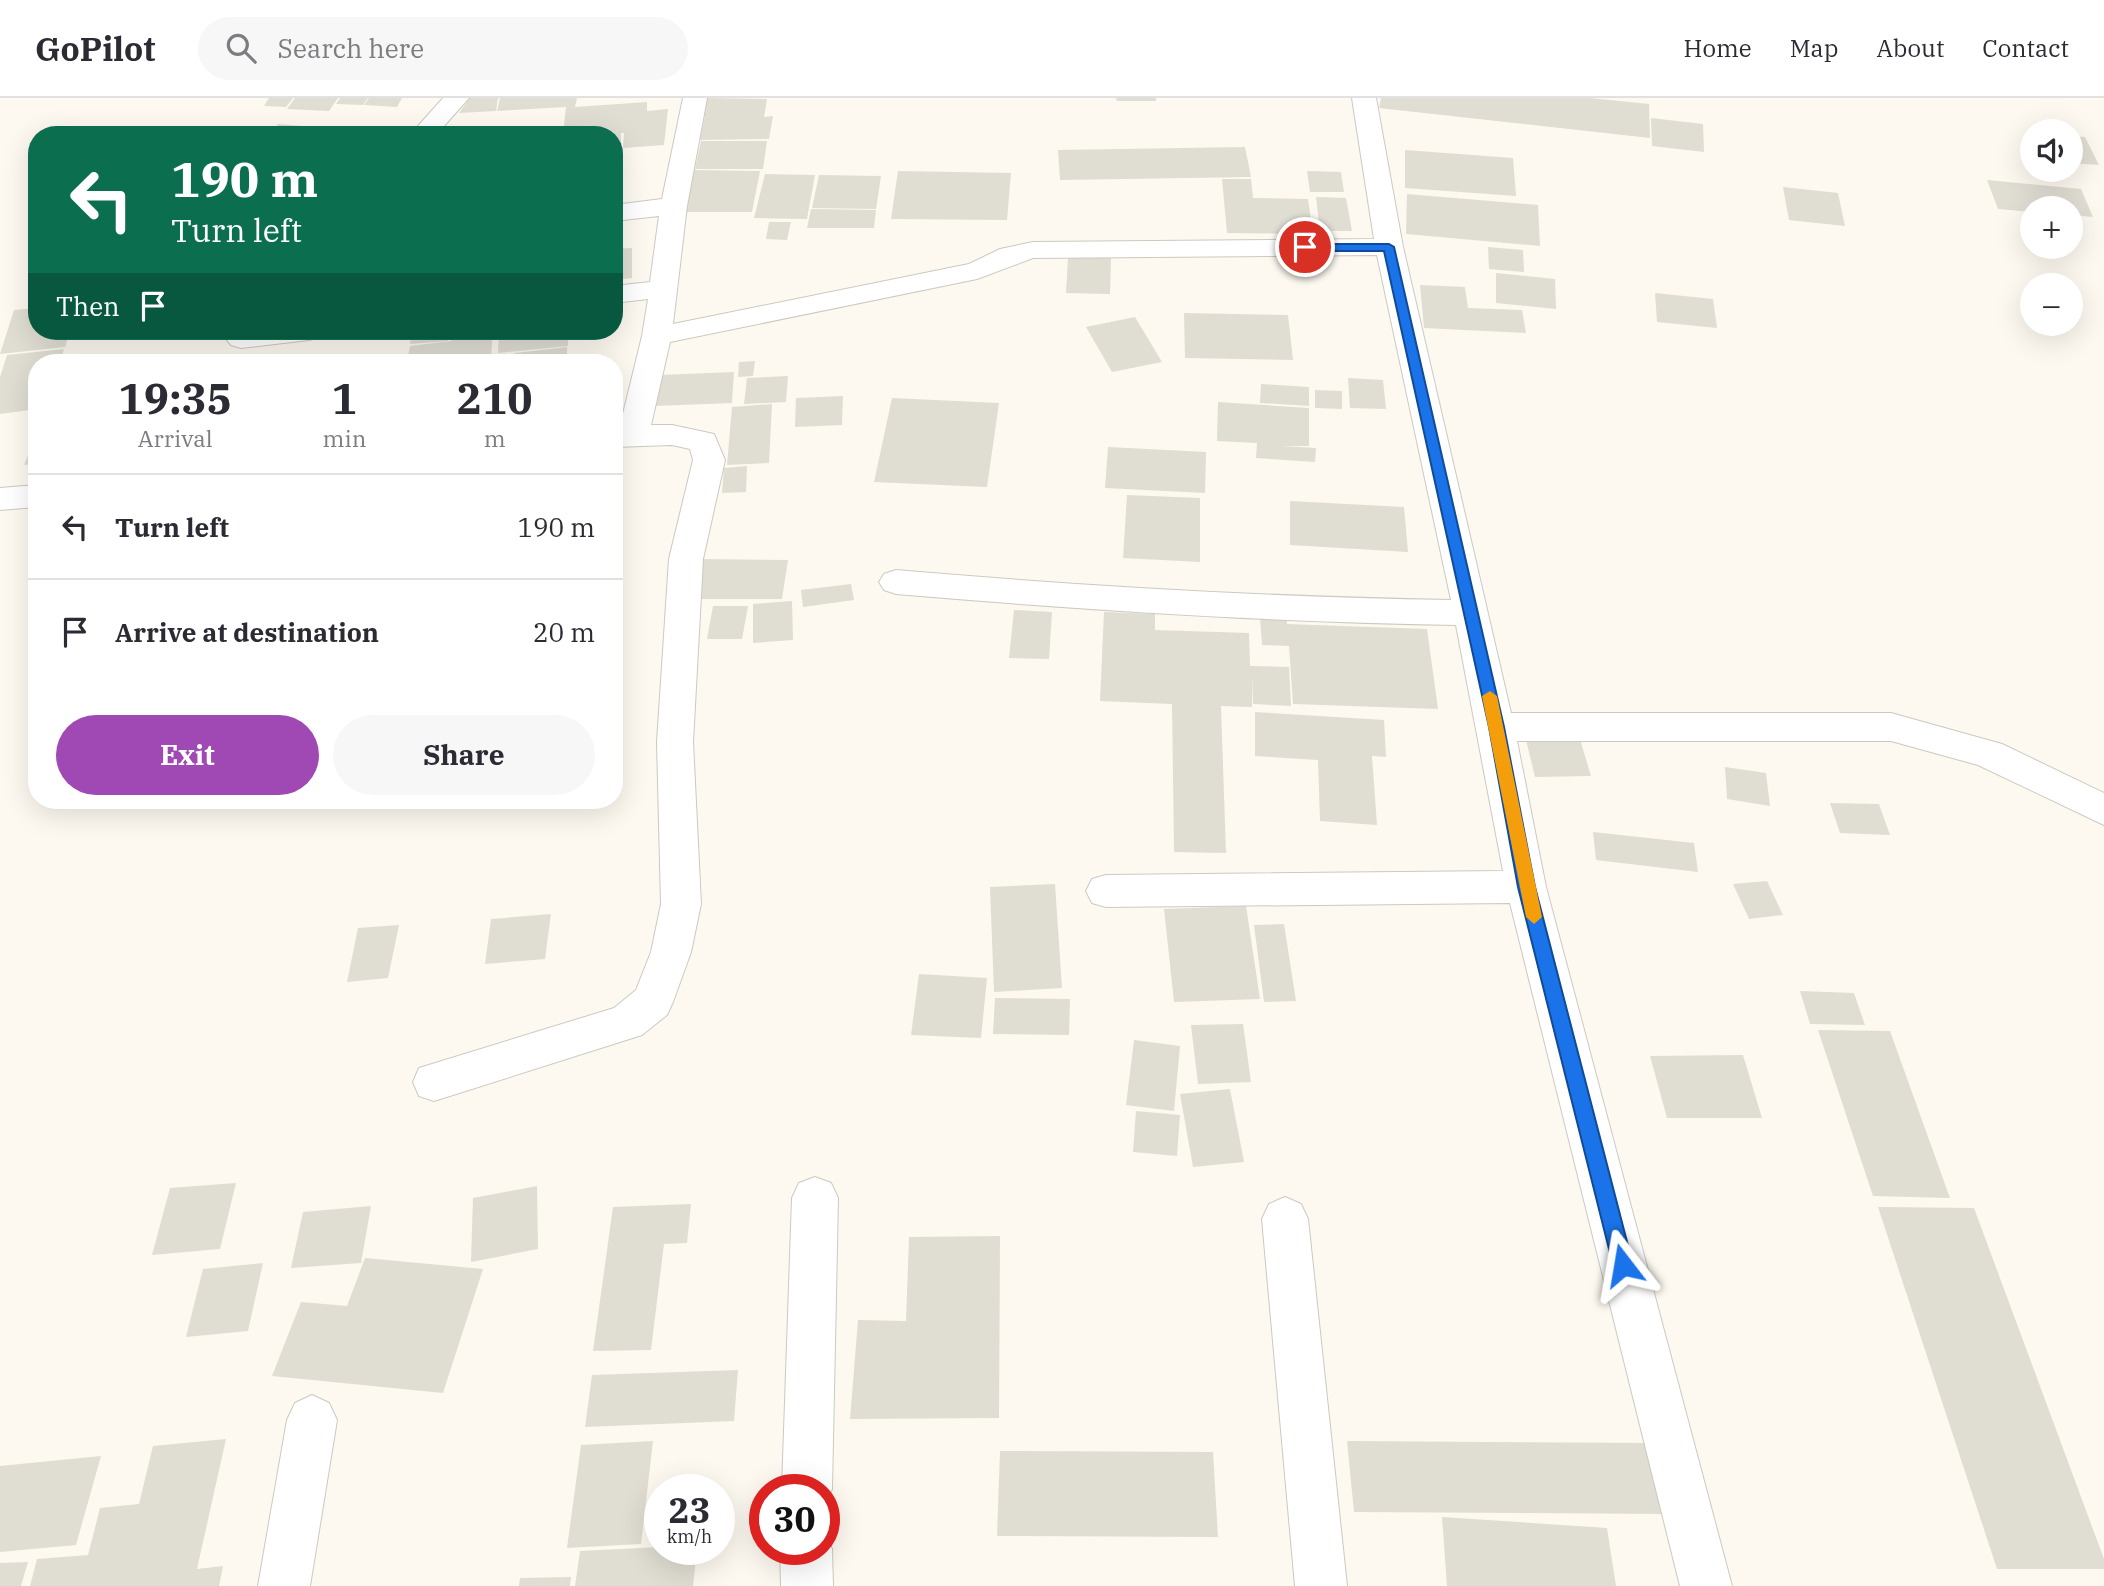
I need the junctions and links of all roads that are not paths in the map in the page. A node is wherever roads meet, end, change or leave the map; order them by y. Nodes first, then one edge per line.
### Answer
1 (457, 98) edge
2 (695, 98) edge
3 (1364, 98) edge
4 (431, 126) edge
5 (674, 206) junction
6 (623, 212) edge
7 (1389, 247) junction
8 (664, 289) junction
9 (623, 294) edge
10 (657, 336) junction
11 (261, 340) edge
12 (240, 344) edge
13 (624, 436) edge
14 (28, 497) edge
15 (0, 499) edge
16 (896, 582) dead end
17 (1472, 613) junction
18 (1496, 727) junction
19 (2104, 810) edge
20 (1527, 887) junction
21 (1106, 891) dead end
22 (433, 1082) dead end
23 (815, 1198) dead end
24 (1285, 1219) dead end
25 (312, 1420) dead end
26 (807, 1474) edge
27 (806, 1565) edge
28 (284, 1586) edge
29 (807, 1586) edge
30 (1321, 1586) edge
31 (1706, 1586) edge

1 - 4 street
2 - 5 street
3 - 7 street
5 - 6 street
5 - 8 street
7 - 10 street
7 - 17 street
8 - 9 street
8 - 10 street
10 - 13 street
11 - 12 street
13 - 22 street
14 - 15 street
16 - 17 street
17 - 18 street
18 - 19 street
18 - 20 street
20 - 21 street
20 - 31 street
23 - 26 street
24 - 30 street
25 - 28 street
27 - 29 street

